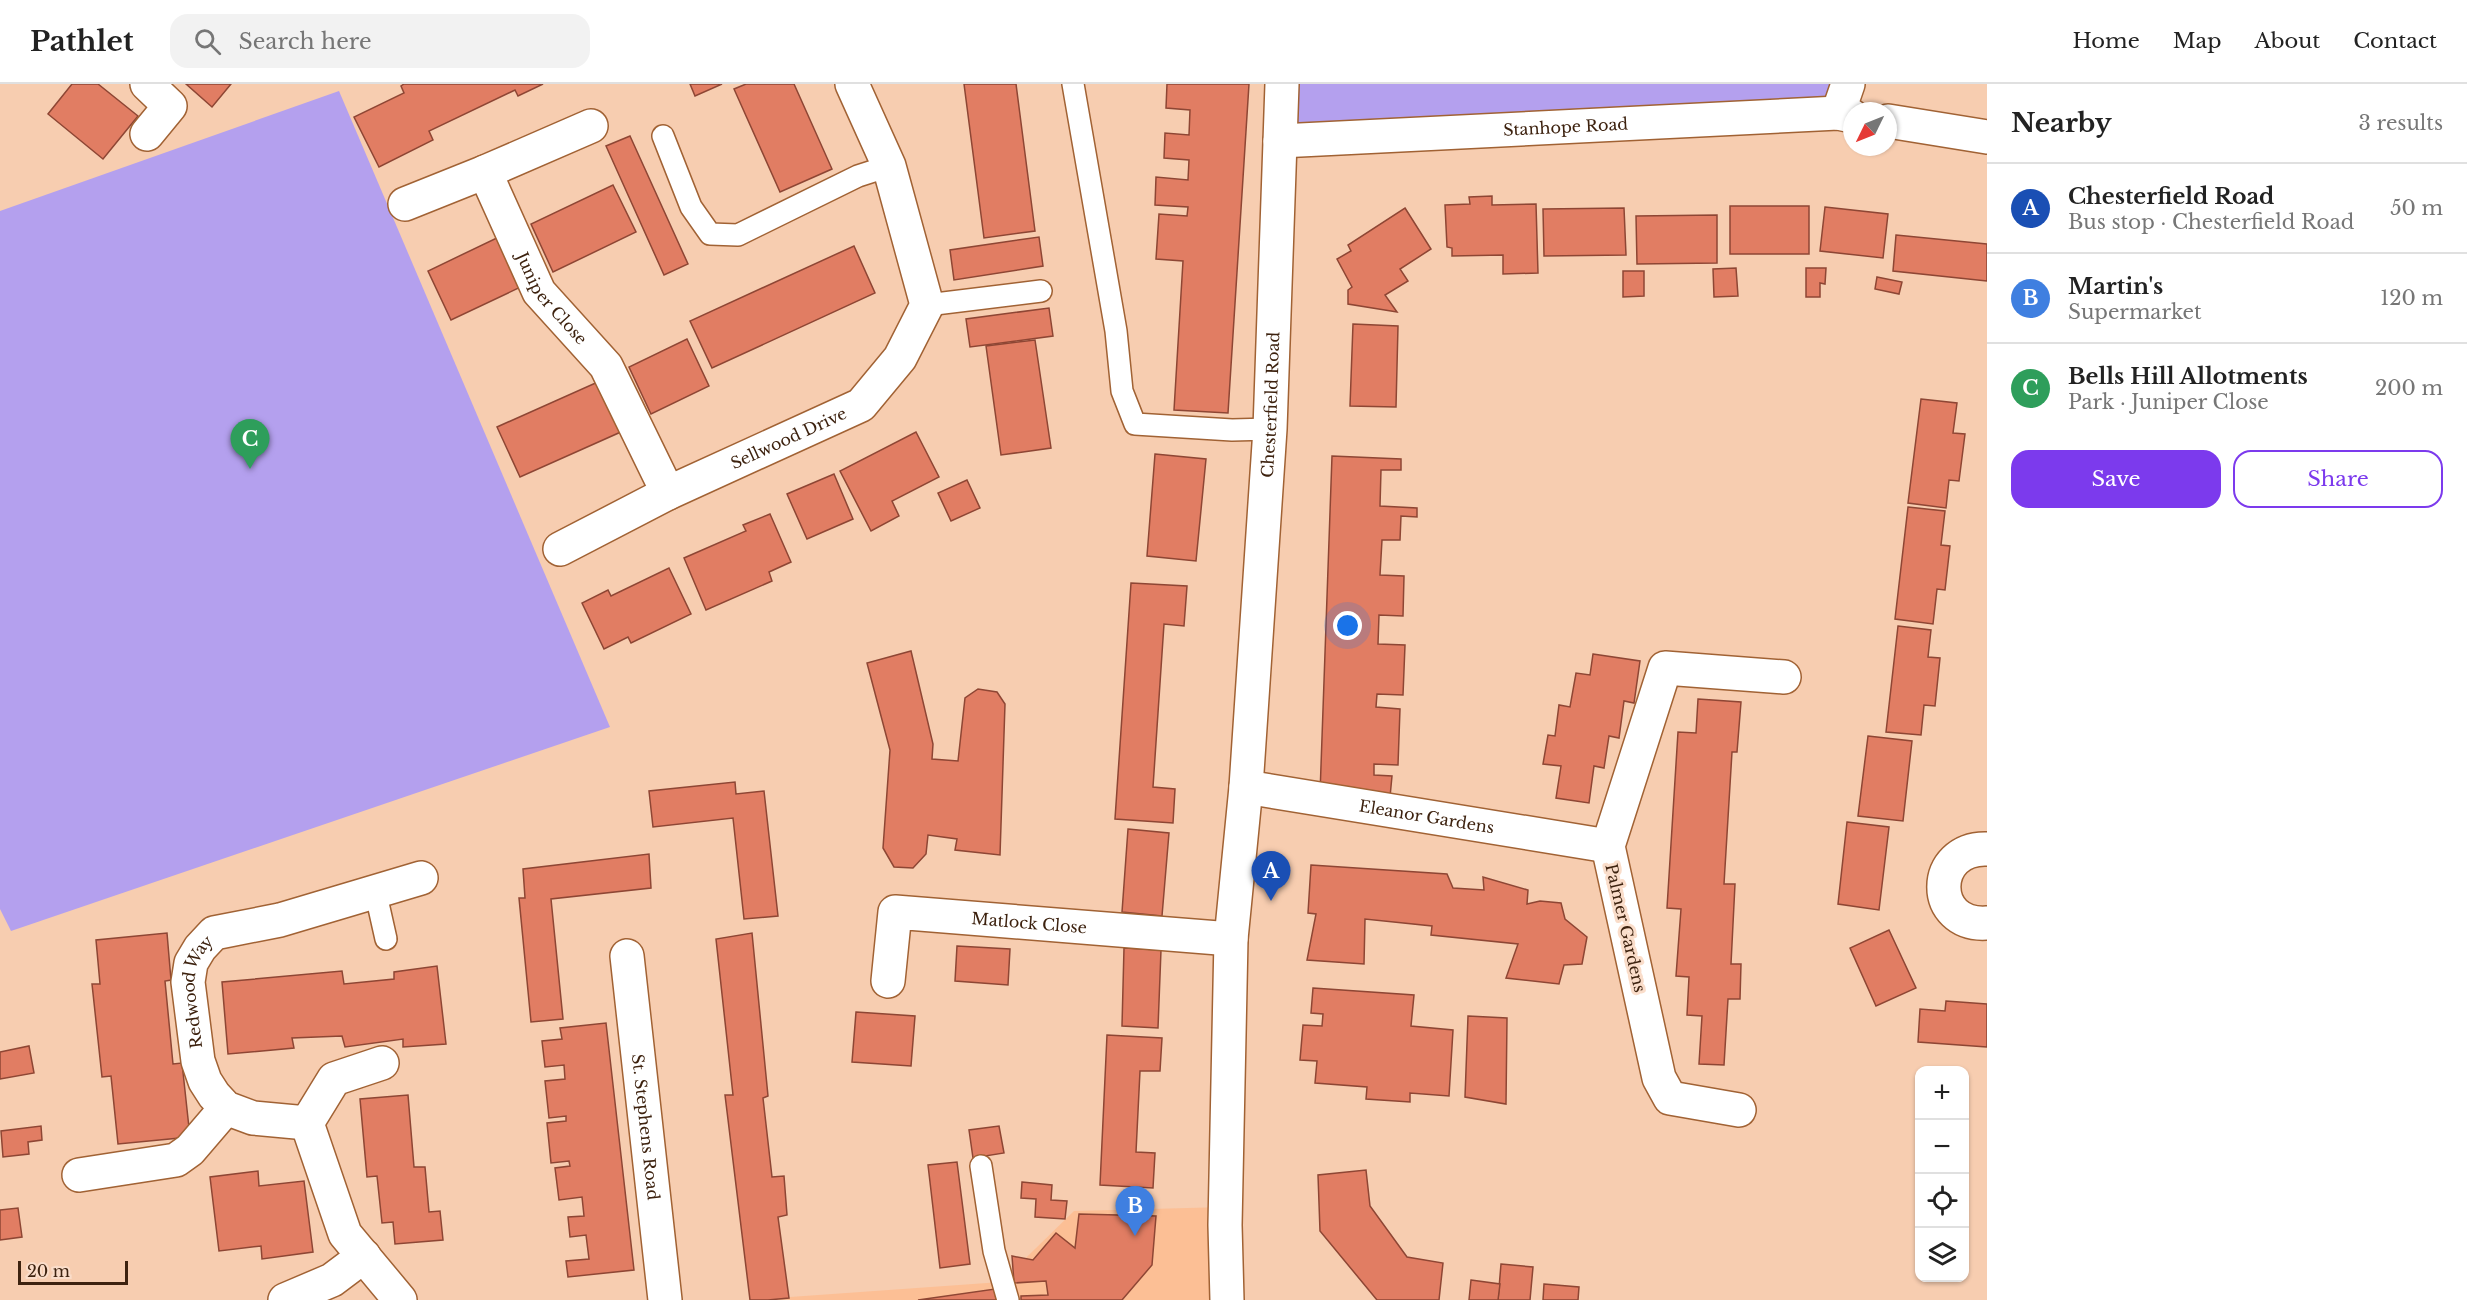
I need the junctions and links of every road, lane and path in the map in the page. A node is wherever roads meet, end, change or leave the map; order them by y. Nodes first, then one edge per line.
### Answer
1 (147, 84) edge
2 (852, 84) edge
3 (1073, 84) edge
4 (1282, 84) edge
5 (1843, 104) edge
6 (1897, 122) edge
7 (591, 126) dead end
8 (147, 134) dead end
9 (663, 136) dead end
10 (1987, 137) edge
11 (1280, 141) junction
12 (889, 166) junction
13 (485, 172) junction
14 (405, 204) dead end
15 (1041, 291) dead end
16 (927, 305) junction
17 (1270, 429) junction
18 (668, 493) junction
19 (560, 549) dead end
20 (1784, 677) dead end
21 (1246, 787) junction
22 (1986, 840) edge
23 (1608, 846) junction
24 (421, 878) dead end
25 (375, 890) junction
26 (1987, 923) edge
27 (386, 939) dead end
28 (1231, 939) junction
29 (627, 956) dead end
30 (888, 981) dead end
31 (382, 1064) dead end
32 (226, 1108) junction
33 (1739, 1110) dead end
34 (307, 1123) junction
35 (981, 1166) dead end
36 (79, 1175) dead end
37 (364, 1256) junction
38 (285, 1300) edge
39 (399, 1300) edge
40 (665, 1300) edge
41 (1008, 1300) edge
42 (1227, 1300) edge

1 - 8 street
2 - 12 street
3 - 17 lane
4 - 11 street, Chesterfield Road
5 - 11 street, Stanhope Road
6 - 10 street
7 - 13 street
9 - 12 lane
11 - 17 street, Chesterfield Road
12 - 16 street
13 - 14 street
13 - 18 street, Juniper Close
15 - 16 lane
16 - 18 street, Sellwood Drive
17 - 21 street, Chesterfield Road
18 - 19 street, Sellwood Drive
20 - 23 street, Palmer Gardens
21 - 23 street, Eleanor Gardens
21 - 28 street, Chesterfield Road
22 - 26 street
23 - 33 street, Palmer Gardens
24 - 25 street, Redwood Way
25 - 27 lane
25 - 32 street, Redwood Way
28 - 30 street, Matlock Close
28 - 42 street, Chesterfield Road
29 - 40 street, St. Stephens Road
31 - 34 street
32 - 34 street
32 - 36 street
34 - 37 street
35 - 41 lane
37 - 38 street
37 - 39 street

